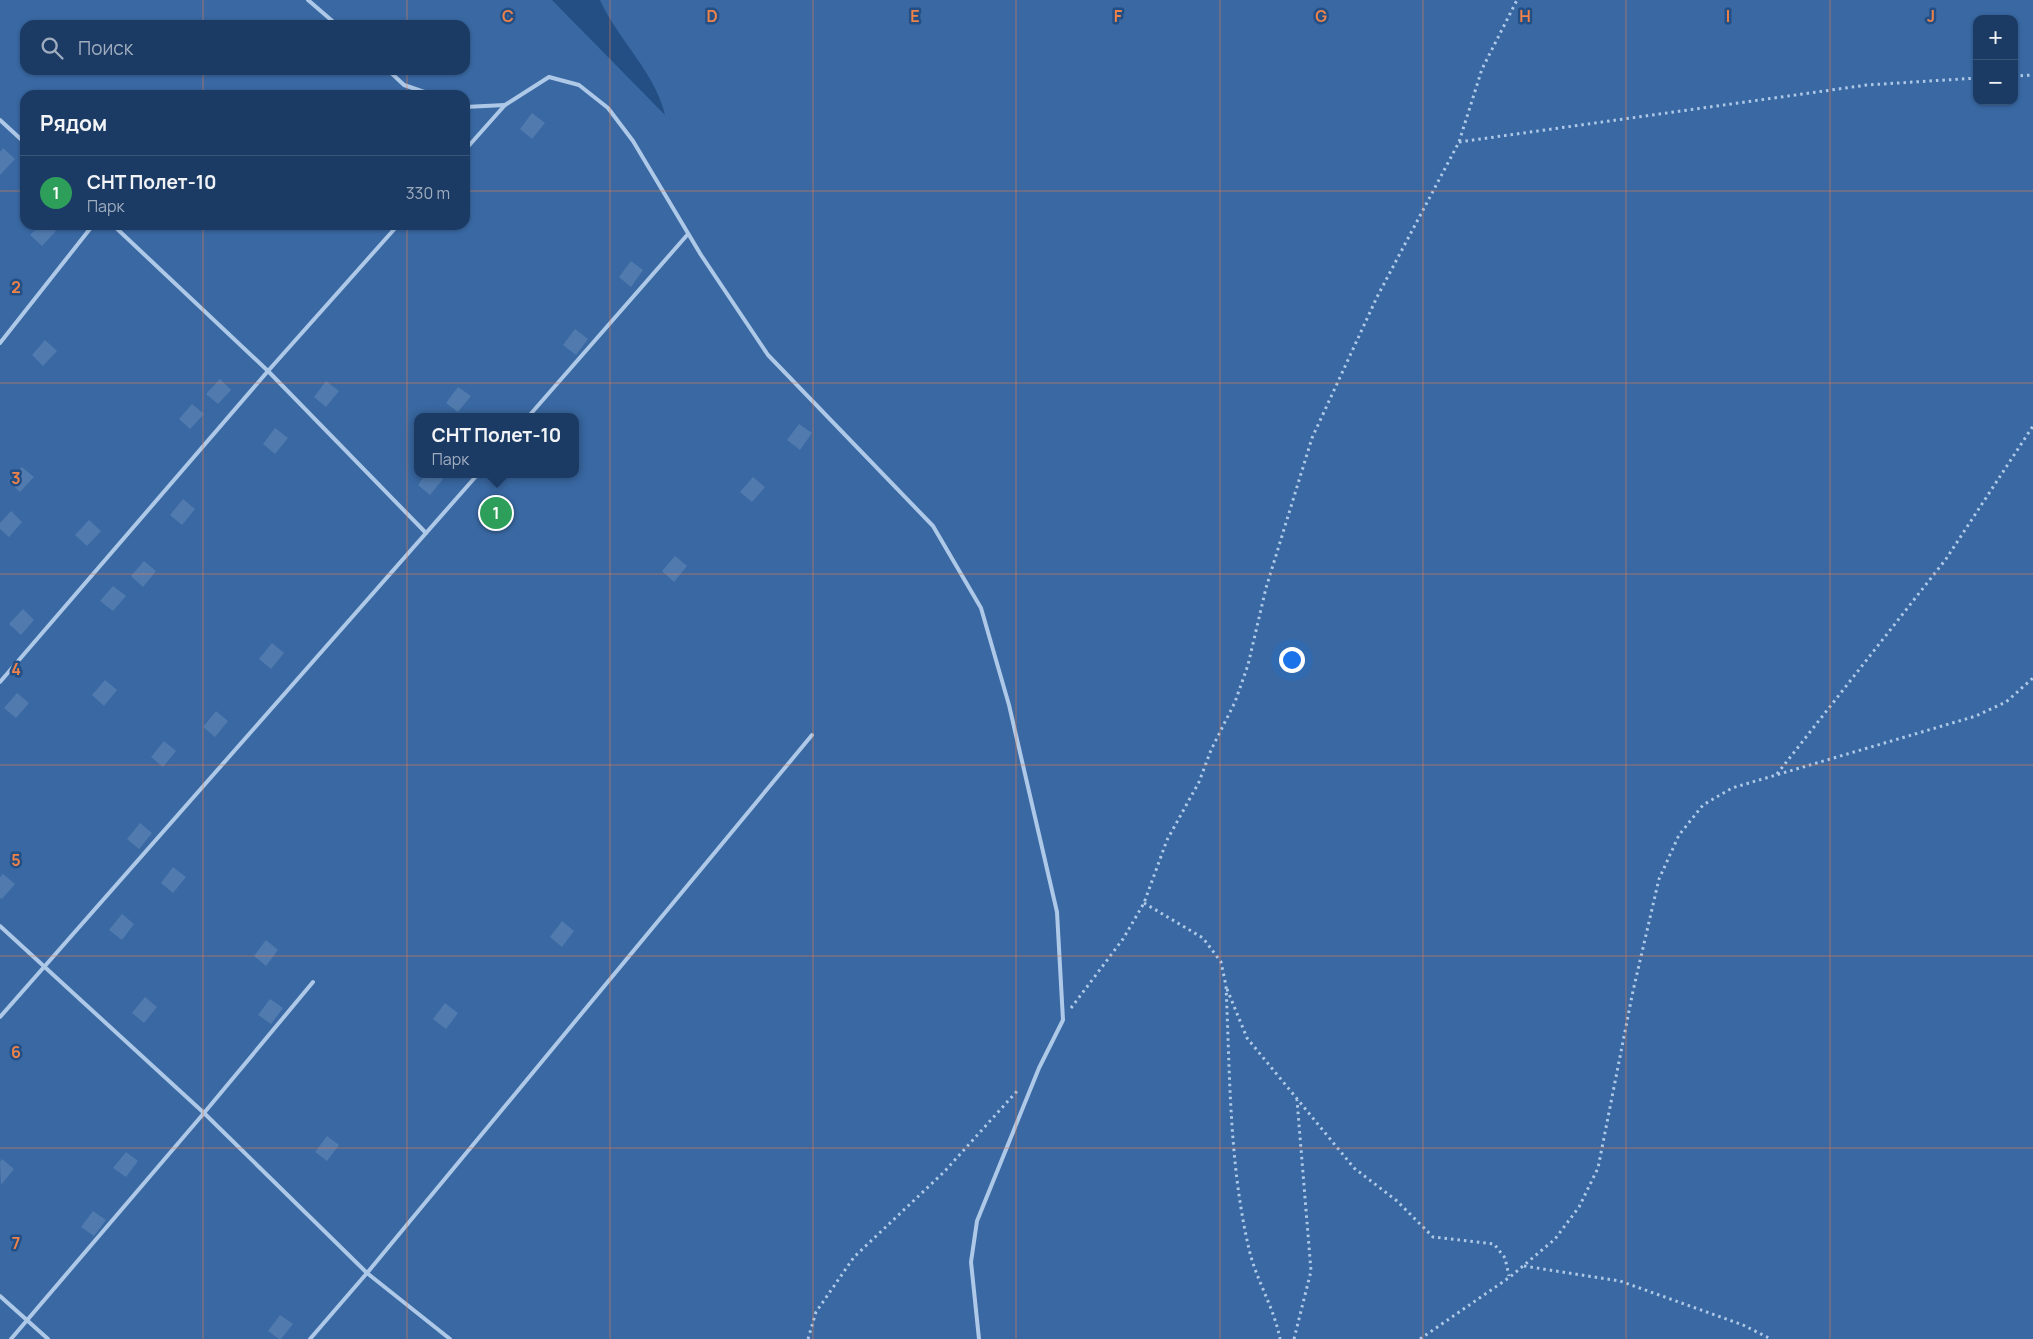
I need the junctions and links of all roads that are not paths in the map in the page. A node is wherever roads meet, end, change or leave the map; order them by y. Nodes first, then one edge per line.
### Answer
1 (308, 0) edge
2 (331, 20) edge
3 (393, 75) edge
4 (418, 90) edge
5 (505, 105) junction
6 (470, 107) edge
7 (0, 120) edge
8 (20, 138) edge
9 (470, 144) edge
10 (89, 230) edge
11 (117, 230) edge
12 (394, 230) edge
13 (688, 234) junction
14 (0, 343) edge
15 (268, 371) junction
16 (531, 413) edge
17 (474, 478) edge
18 (426, 533) junction
19 (0, 682) edge
20 (812, 735) dead end
21 (0, 926) edge
22 (43, 966) junction
23 (313, 982) dead end
24 (0, 1017) edge
25 (204, 1113) junction
26 (367, 1273) junction
27 (0, 1296) edge
28 (26, 1321) junction
29 (11, 1339) edge
30 (48, 1339) edge
31 (310, 1339) edge
32 (450, 1339) edge
33 (979, 1339) edge

1 - 2 lane
3 - 4 lane
5 - 6 lane
5 - 9 lane
5 - 13 lane
7 - 8 lane
10 - 14 lane
11 - 15 lane
12 - 15 lane
13 - 16 lane
13 - 33 lane
15 - 18 lane
15 - 19 lane
17 - 18 lane
18 - 22 lane
20 - 26 lane
21 - 22 lane
22 - 24 lane
22 - 25 lane
23 - 25 lane
25 - 26 lane
25 - 28 lane
26 - 31 lane
26 - 32 lane
27 - 28 lane
28 - 29 lane
28 - 30 lane

